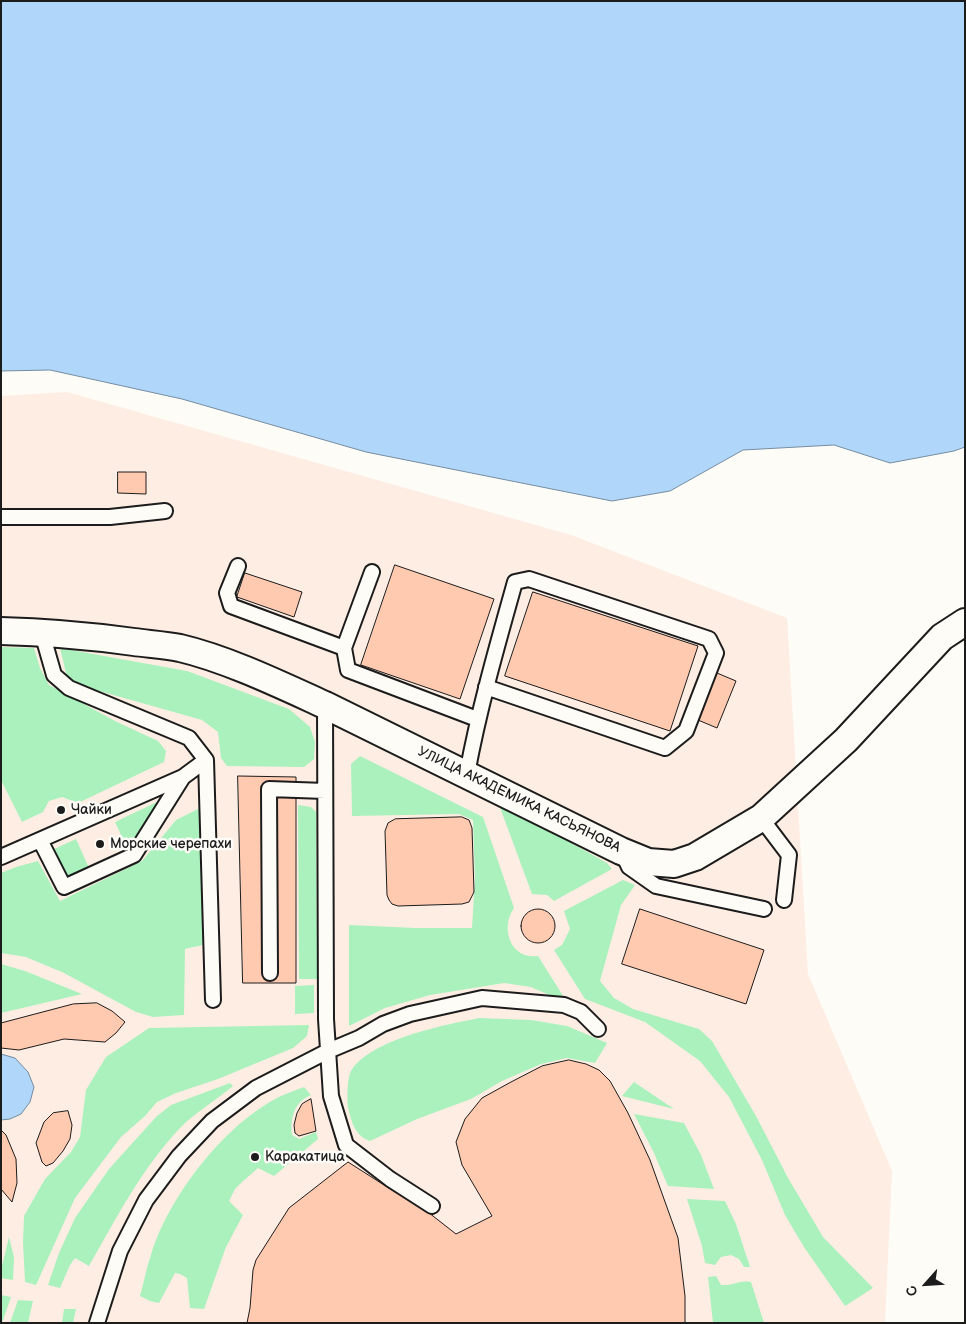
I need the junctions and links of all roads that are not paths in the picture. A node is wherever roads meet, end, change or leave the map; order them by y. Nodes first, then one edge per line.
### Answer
1 (165, 511) dead end
2 (1, 518) edge
3 (238, 566) dead end
4 (372, 572) dead end
5 (965, 622) edge
6 (1, 631) edge
7 (44, 632) junction
8 (344, 648) junction
9 (486, 687) junction
10 (325, 705) junction
11 (478, 719) junction
12 (206, 760) junction
13 (466, 774) junction
14 (183, 776) junction
15 (325, 791) junction
16 (761, 818) junction
17 (40, 840) junction
18 (621, 851) junction
19 (1, 857) edge
20 (784, 900) dead end
21 (764, 909) dead end
22 (270, 973) dead end
23 (213, 1000) dead end
24 (598, 1029) dead end
25 (328, 1051) junction
26 (432, 1206) dead end
27 (97, 1323) edge

1 - 2 lane
3 - 8 lane
4 - 8 lane
5 - 16 street, УЛИЦА АКАДЕМИКА КАСЬЯНОВА
6 - 7 street, УЛИЦА АКАДЕМИКА КАСЬЯНОВА
7 - 10 street, УЛИЦА АКАДЕМИКА КАСЬЯНОВА
7 - 12 lane
8 - 11 lane
9 - 9 lane
9 - 11 lane
10 - 13 street, УЛИЦА АКАДЕМИКА КАСЬЯНОВА
10 - 15 lane
11 - 13 lane
12 - 14 lane
12 - 23 lane
13 - 18 street, УЛИЦА АКАДЕМИКА КАСЬЯНОВА
14 - 17 lane
14 - 17 lane
15 - 22 lane
15 - 25 lane
16 - 18 street, УЛИЦА АКАДЕМИКА КАСЬЯНОВА
16 - 20 lane
17 - 19 lane
18 - 21 lane
24 - 25 lane
25 - 26 lane
25 - 27 lane

